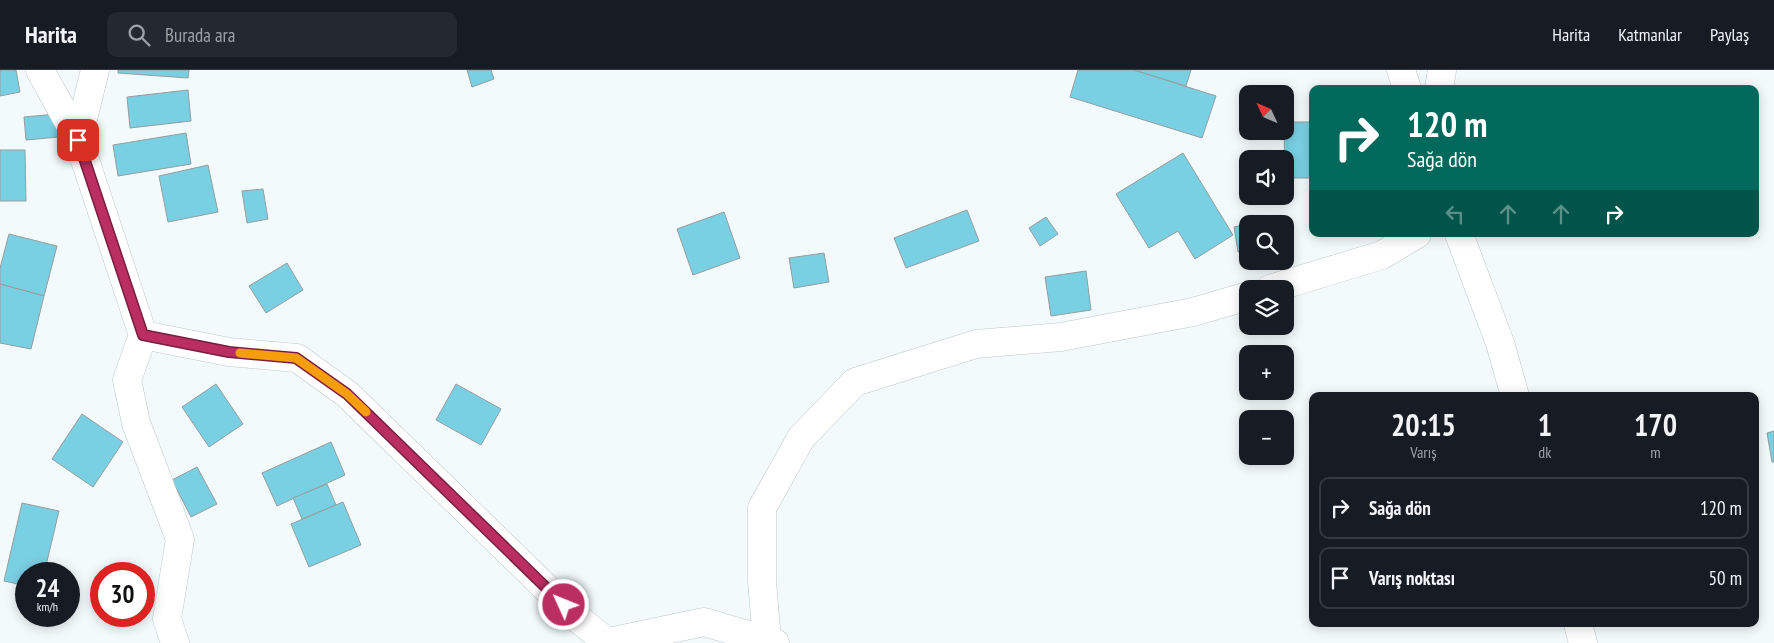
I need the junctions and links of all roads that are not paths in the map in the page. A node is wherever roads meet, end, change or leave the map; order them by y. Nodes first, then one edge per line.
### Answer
1 (40, 70) edge
2 (96, 70) edge
3 (1401, 70) edge
4 (1442, 70) edge
5 (1406, 85) edge
6 (1440, 85) edge
7 (78, 140) junction
8 (1412, 237) edge
9 (1459, 237) edge
10 (1294, 282) edge
11 (1239, 299) edge
12 (143, 335) junction
13 (1514, 392) edge
14 (1579, 627) edge
15 (771, 642) edge
16 (175, 643) edge
17 (605, 643) edge
18 (1583, 643) edge

1 - 7 street
2 - 7 street
3 - 5 street
4 - 6 street
7 - 12 street
8 - 10 street
9 - 13 street
11 - 15 street
12 - 16 street
12 - 17 street
14 - 18 street
15 - 17 street

